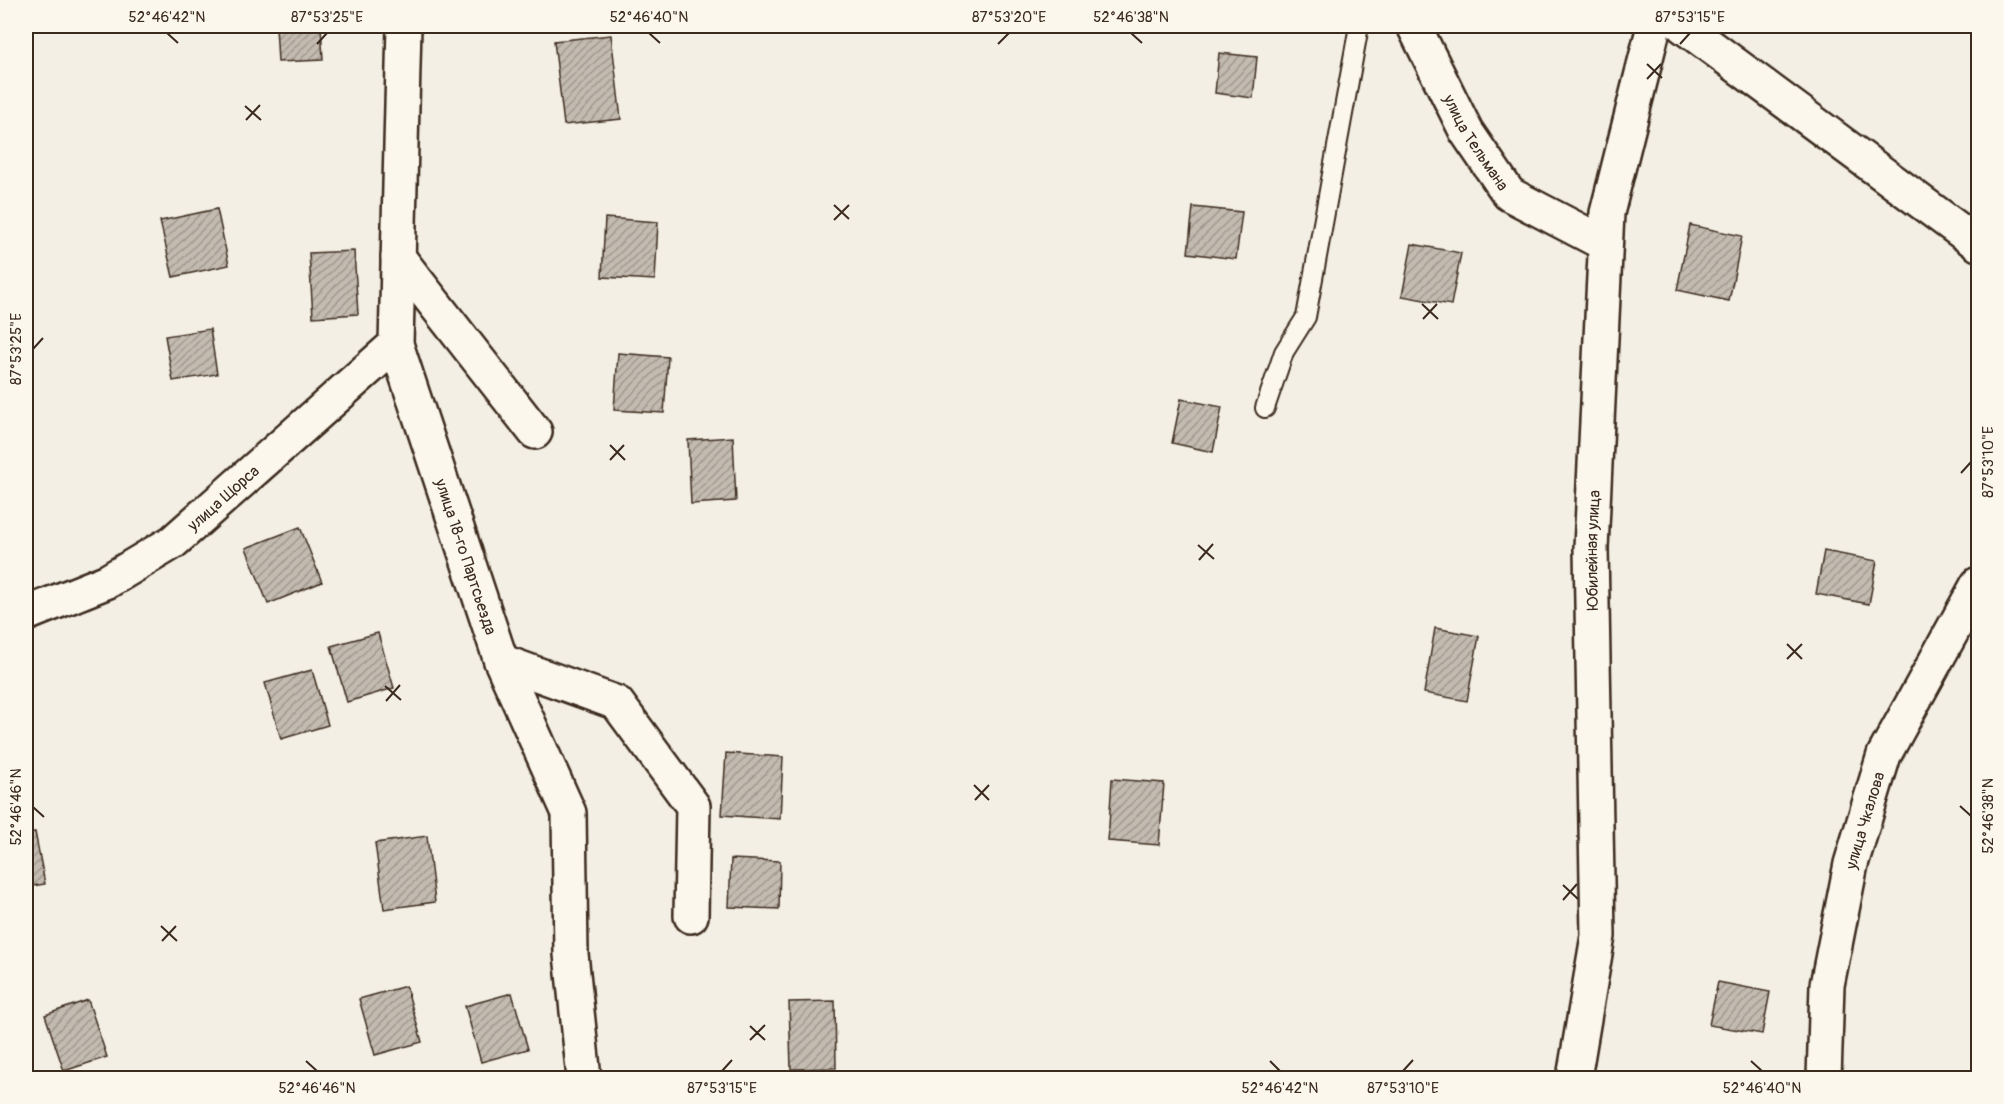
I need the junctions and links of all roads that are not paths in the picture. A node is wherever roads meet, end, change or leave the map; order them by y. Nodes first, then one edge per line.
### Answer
1 (404, 26) edge
2 (1359, 26) edge
3 (1414, 26) edge
4 (1654, 26) edge
5 (1683, 26) edge
6 (1605, 244) junction
7 (1978, 244) edge
8 (398, 257) junction
9 (396, 344) junction
10 (1265, 408) dead end
11 (535, 432) dead end
12 (1978, 584) edge
13 (26, 614) edge
14 (501, 661) junction
15 (691, 916) dead end
16 (584, 1078) edge
17 (1574, 1078) edge
18 (1824, 1078) edge

1 - 8 street, улица 18-го Партсьезда
2 - 10 lane
3 - 6 street, улица Тельмана
4 - 6 street, Юбилейная улица
5 - 7 street
6 - 17 street, Юбилейная улица
8 - 9 street, улица 18-го Партсьезда
8 - 11 street
9 - 13 street, улица Щорса
9 - 14 street, улица 18-го Партсьезда
12 - 18 street, улица Чкалова
14 - 15 street
14 - 16 street, улица 18-го Партсьезда

